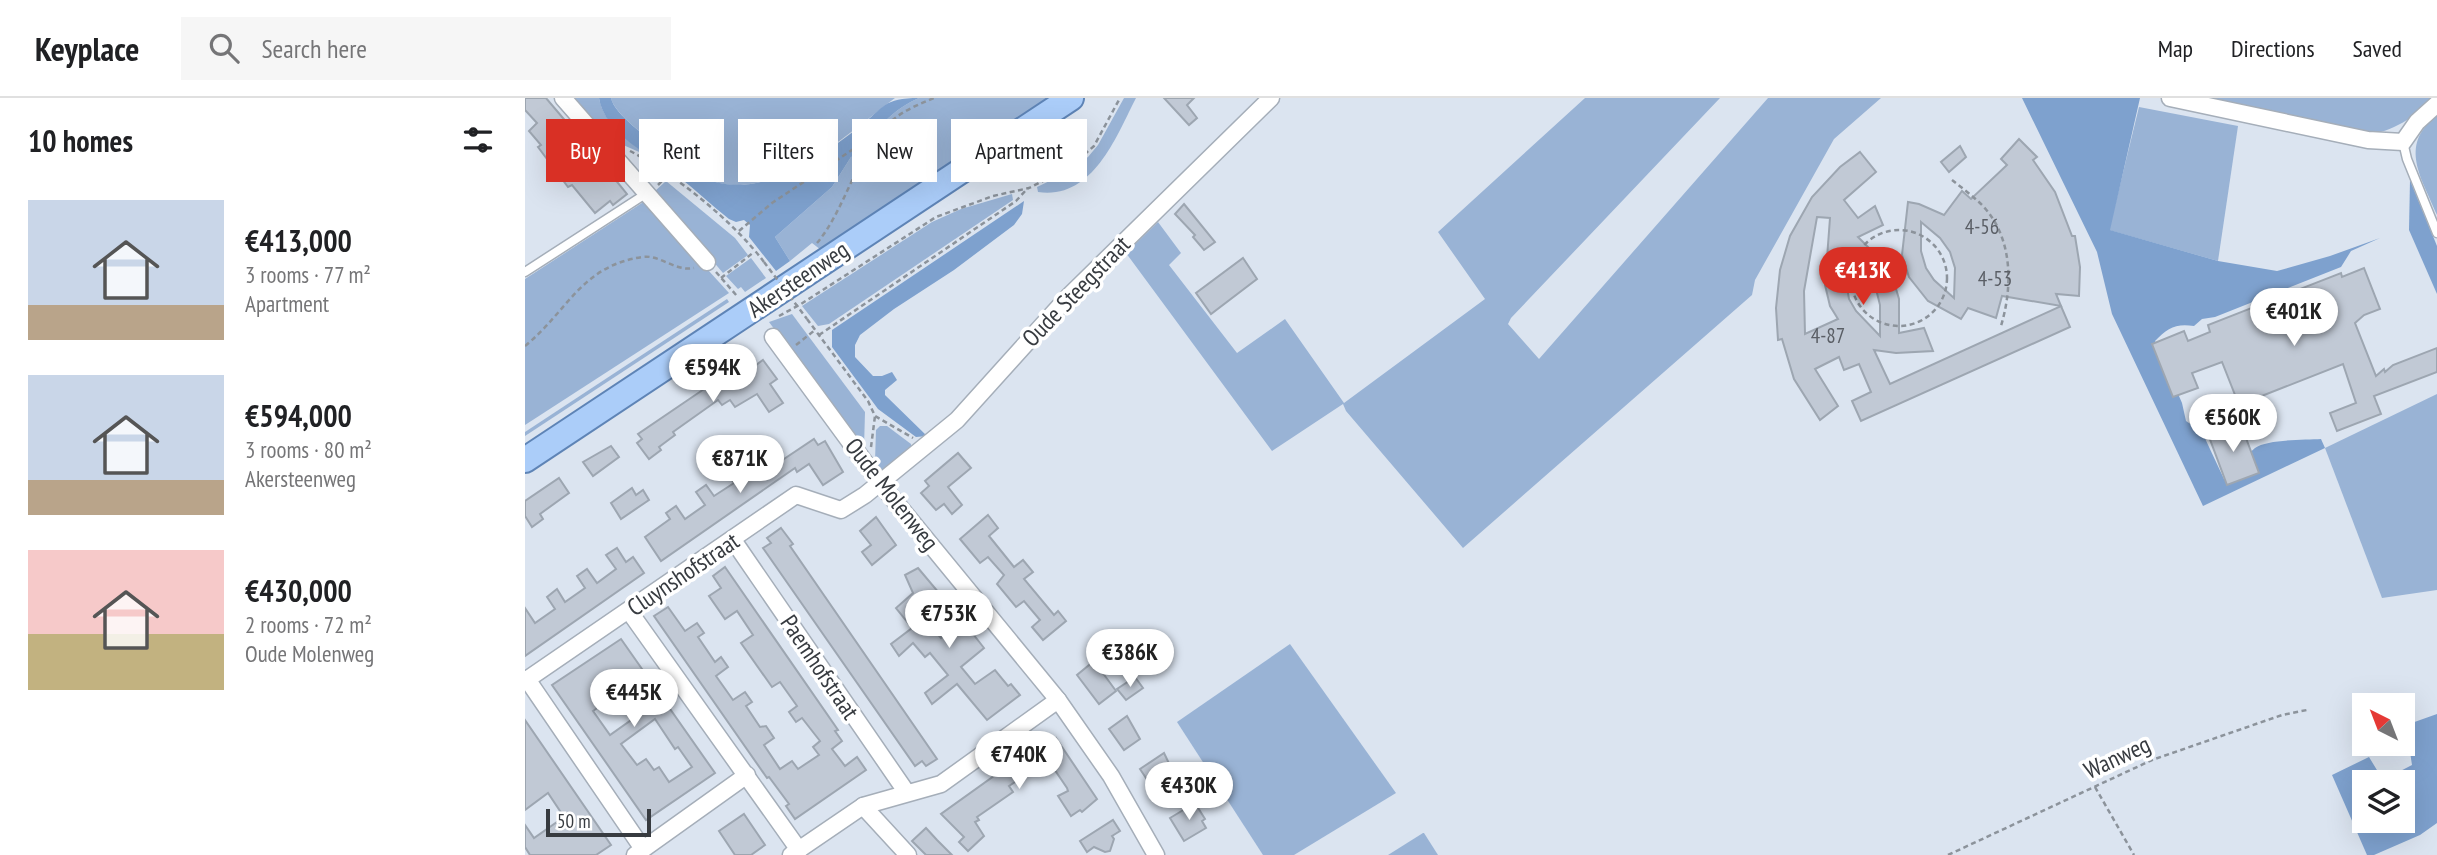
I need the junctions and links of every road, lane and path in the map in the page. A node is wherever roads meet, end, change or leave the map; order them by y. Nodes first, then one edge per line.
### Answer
1 (563, 98) edge
2 (934, 98) edge
3 (1071, 98) edge
4 (1120, 98) edge
5 (1271, 98) edge
6 (2170, 98) edge
7 (2437, 104) edge
8 (582, 119) edge
9 (895, 119) edge
10 (2403, 142) junction
11 (625, 150) edge
12 (852, 150) edge
13 (625, 168) edge
14 (1952, 180) dead end
15 (853, 182) edge
16 (1028, 187) junction
17 (647, 194) junction
18 (739, 231) junction
19 (2437, 233) edge
20 (812, 248) dead end
21 (756, 251) junction
22 (706, 260) joint
23 (525, 272) edge
24 (739, 298) dead end
25 (777, 317) dead end
26 (1925, 317) joint
27 (2001, 326) dead end
28 (815, 330) junction
29 (819, 335) junction
30 (773, 337) dead end
31 (799, 342) dead end
32 (525, 346) edge
33 (875, 416) junction
34 (923, 448) junction
35 (525, 460) edge
36 (870, 467) junction
37 (880, 483) junction
38 (733, 540) junction
39 (628, 611) junction
40 (526, 680) edge
41 (1058, 700) junction
42 (2307, 710) dead end
43 (747, 775) junction
44 (2095, 786) junction
45 (907, 793) junction
46 (863, 806) junction
47 (639, 852) edge
48 (795, 853) edge
49 (908, 855) edge
50 (1157, 855) edge
51 (1948, 855) edge
52 (2134, 855) edge

1 - 8 street
2 - 9 path
3 - 35 main road, Akersteenweg
4 - 16 path
5 - 34 street, Oude Steegstraat
6 - 10 street
7 - 10 street
10 - 19 lane
11 - 18 path
12 - 18 path
13 - 17 street
14 - 27 path
15 - 20 path
16 - 25 path
16 - 29 path
17 - 22 street
17 - 23 lane
18 - 21 path
21 - 24 path
21 - 28 path, bridge
22 - 32 path
26 - 26 path
28 - 29 path
28 - 31 path
29 - 33 path
30 - 36 street, Oude Molenweg
33 - 34 path
33 - 36 path
34 - 37 street, Oude Steegstraat
36 - 37 street, Oude Molenweg
37 - 38 street, Cluynshofstraat
37 - 41 street, Oude Molenweg
38 - 39 street, Cluynshofstraat
38 - 45 street, Paemhofstraat
39 - 40 street, Cluynshofstraat
39 - 43 street
40 - 47 street
41 - 45 street
41 - 50 street, Oude Molenweg
42 - 44 path, Wanweg
43 - 47 street
43 - 48 street
44 - 51 path, Wanweg
44 - 52 path
45 - 46 street
46 - 48 street
46 - 49 street

